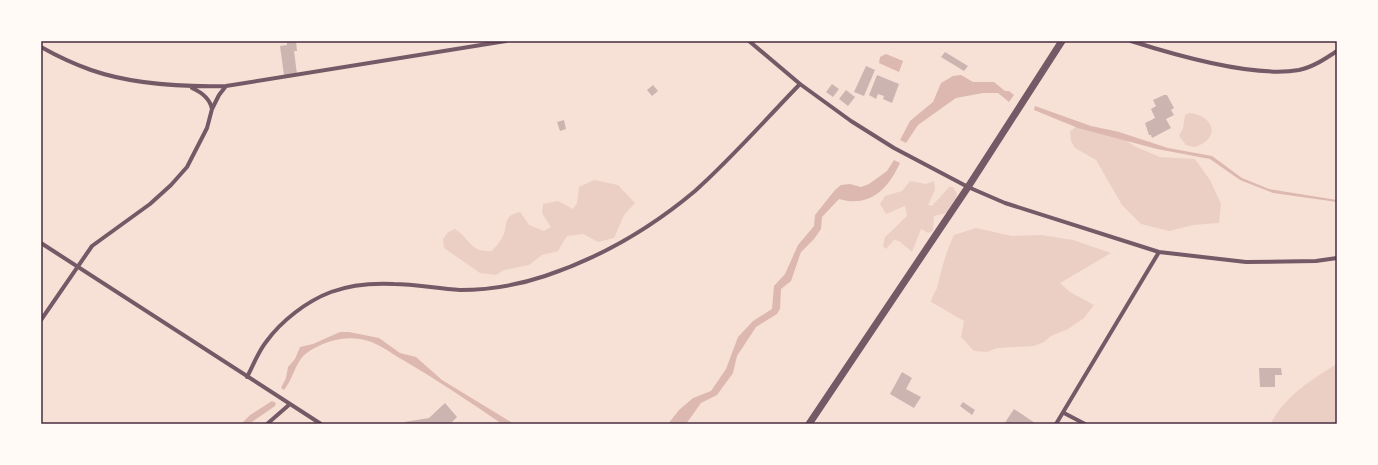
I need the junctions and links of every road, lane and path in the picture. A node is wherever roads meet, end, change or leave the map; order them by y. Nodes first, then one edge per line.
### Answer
1 (506, 41) edge
2 (749, 41) edge
3 (1062, 41) edge
4 (1131, 41) edge
5 (41, 47) edge
6 (1337, 51) edge
7 (800, 84) junction
8 (226, 86) junction
9 (190, 87) junction
10 (212, 109) junction
11 (968, 187) junction
12 (41, 243) edge
13 (1159, 252) junction
14 (1337, 258) edge
15 (77, 266) junction
16 (41, 320) edge
17 (247, 377) junction
18 (290, 404) junction
19 (1064, 413) junction
20 (267, 424) edge
21 (321, 424) edge
22 (809, 424) edge
23 (1056, 424) edge
24 (1085, 424) edge

1 - 8 street
2 - 7 street
3 - 11 street
4 - 6 street
5 - 9 street
7 - 11 street
7 - 17 street
8 - 9 street
8 - 10 street
9 - 10 street
10 - 15 street
11 - 13 street
11 - 22 street
12 - 15 street
13 - 14 street
13 - 19 street
15 - 16 street
15 - 17 street
17 - 18 street
18 - 20 street
18 - 21 street
19 - 23 street
19 - 24 street

